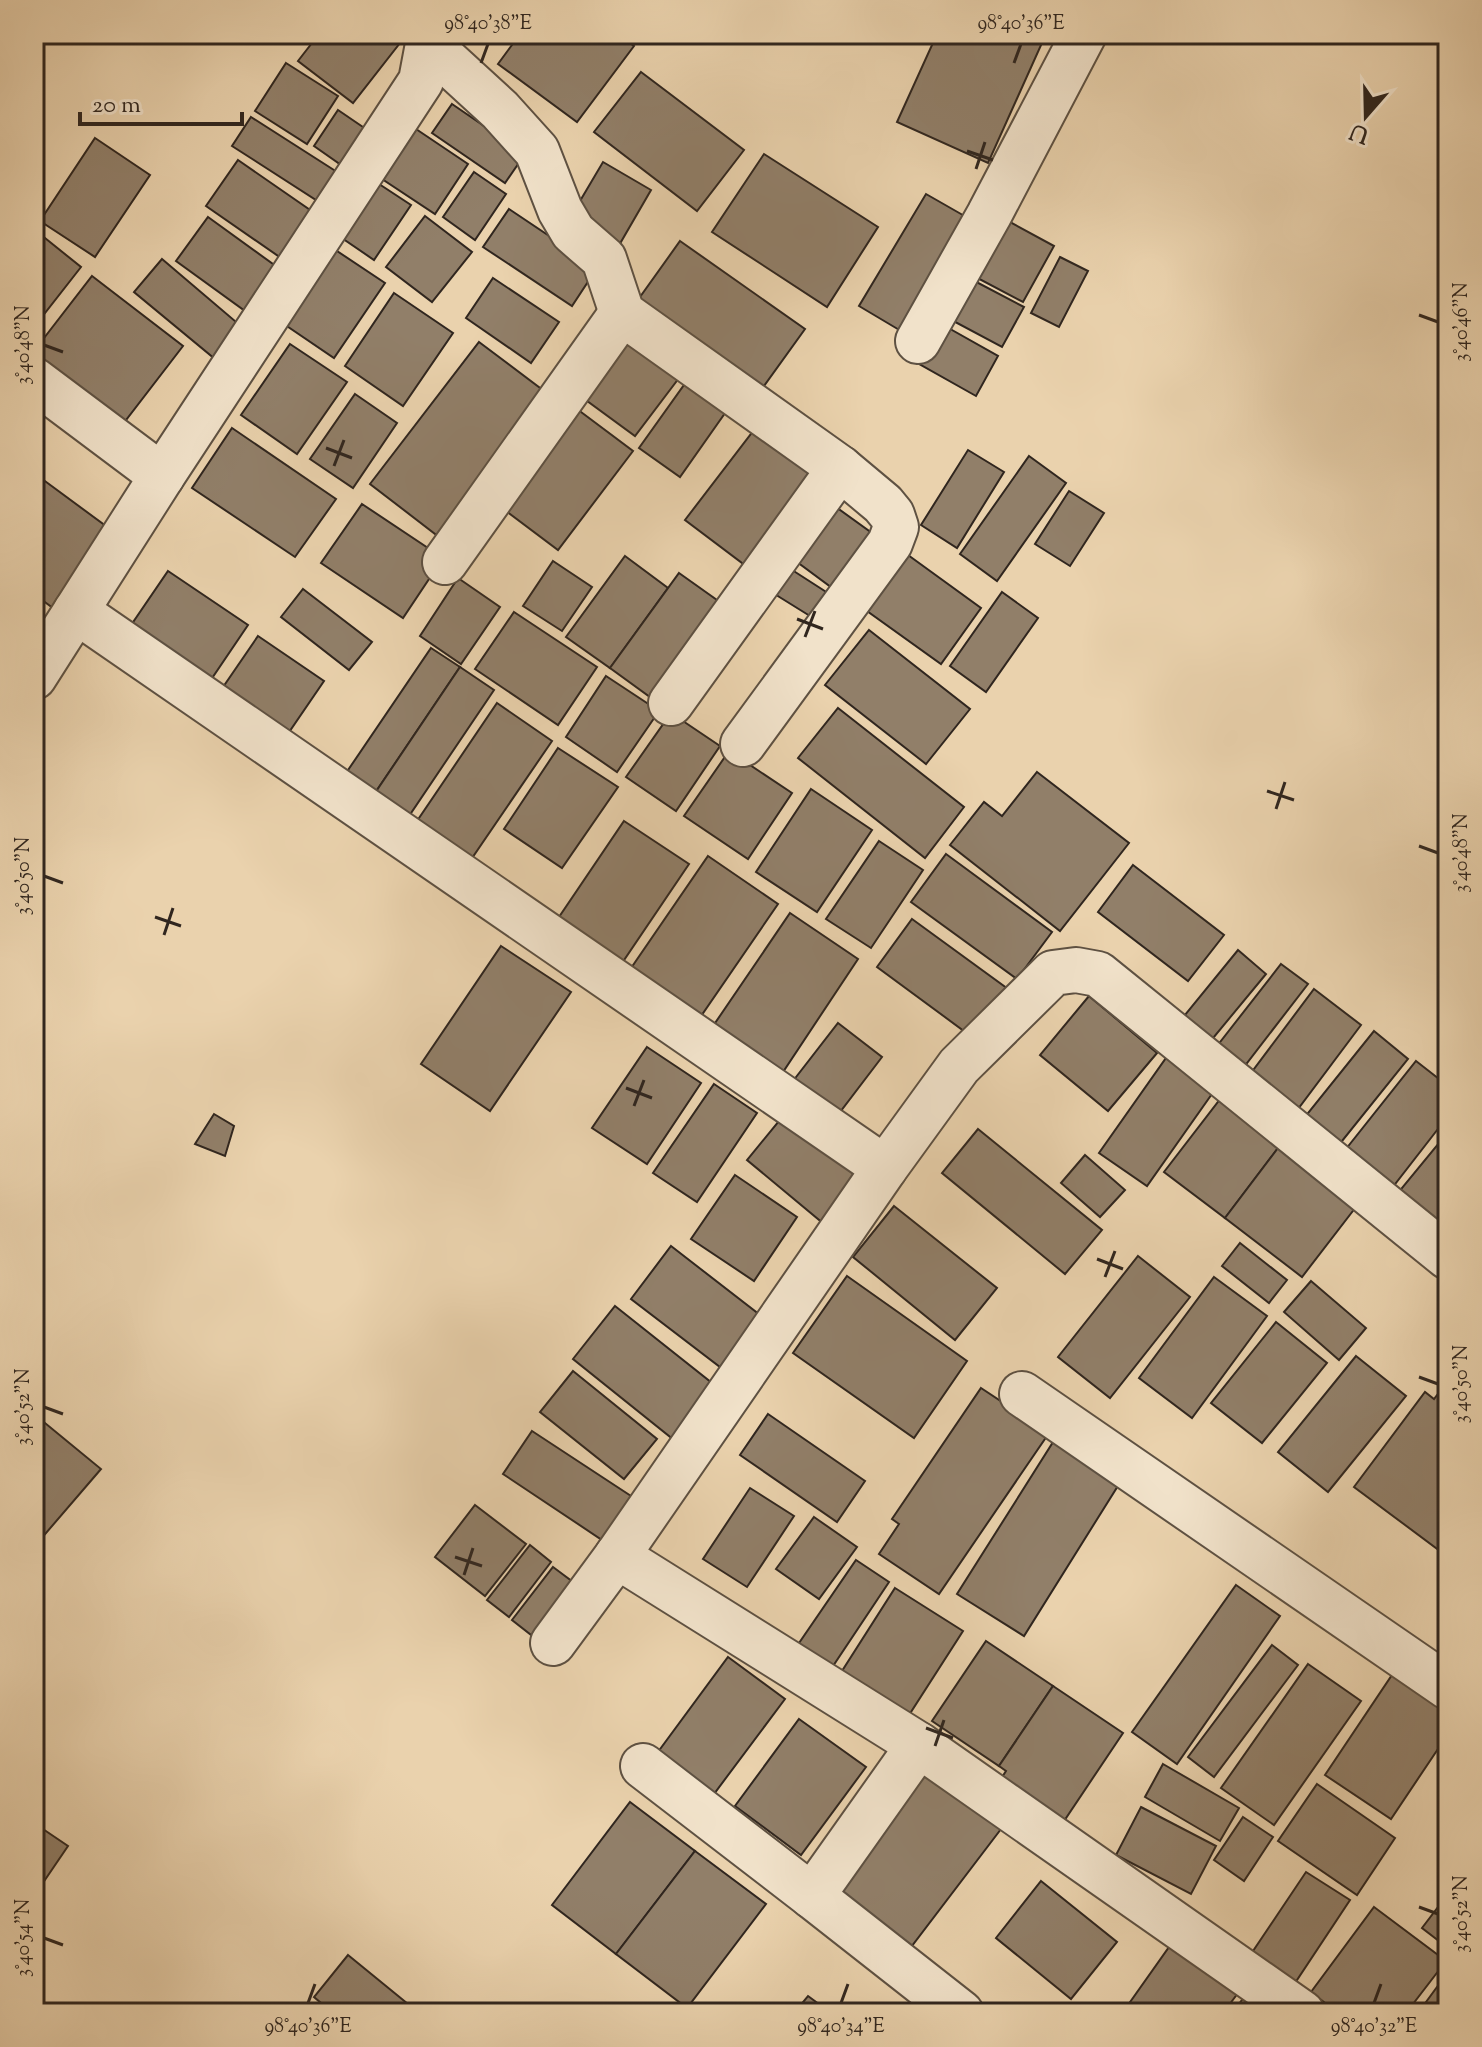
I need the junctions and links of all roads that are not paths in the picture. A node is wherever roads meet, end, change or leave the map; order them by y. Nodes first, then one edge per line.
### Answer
1 (1084, 34) edge
2 (428, 39) edge
3 (622, 313) junction
4 (918, 341) dead end
5 (34, 380) edge
6 (840, 468) junction
7 (162, 476) junction
8 (445, 562) dead end
9 (76, 611) junction
10 (34, 677) edge
11 (671, 703) dead end
12 (743, 744) dead end
13 (885, 1168) junction
14 (1448, 1257) edge
15 (1022, 1394) dead end
16 (617, 1556) junction
17 (553, 1643) dead end
18 (1448, 1687) edge
19 (919, 1745) junction
20 (643, 1766) dead end
21 (812, 1896) junction
22 (961, 2013) edge
23 (1302, 2013) edge

1 - 4 street
2 - 3 street
2 - 7 street
3 - 6 street
3 - 8 street
5 - 7 street
6 - 11 street
6 - 12 street
7 - 9 street
9 - 10 street
9 - 13 street
13 - 14 street
13 - 16 street
15 - 18 street
16 - 17 street
16 - 19 street
19 - 21 street
19 - 23 street
20 - 21 street
21 - 22 street

